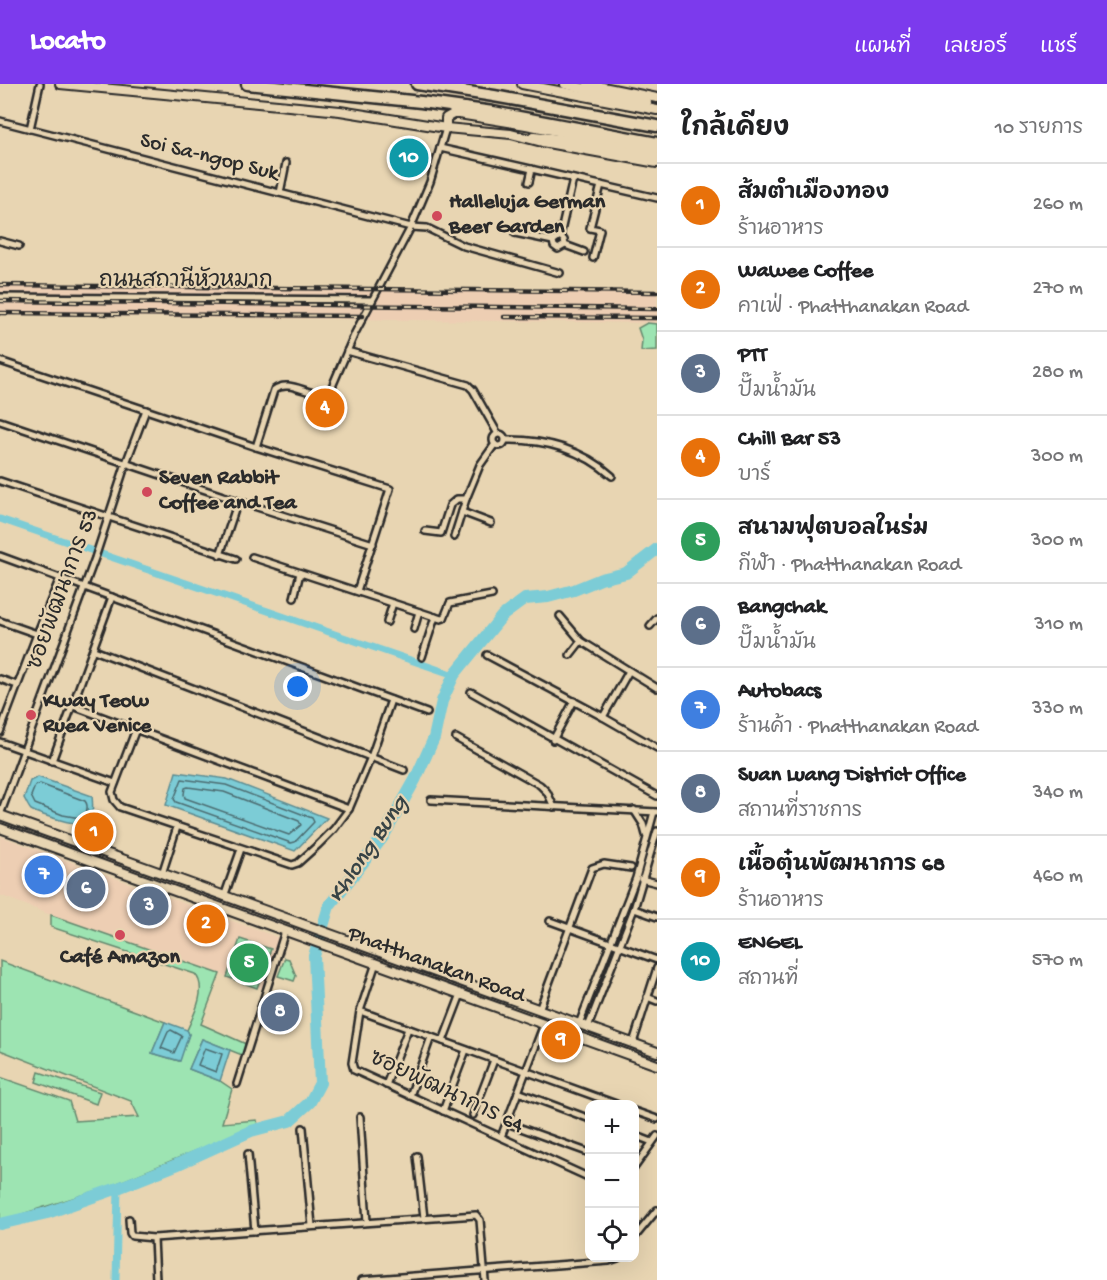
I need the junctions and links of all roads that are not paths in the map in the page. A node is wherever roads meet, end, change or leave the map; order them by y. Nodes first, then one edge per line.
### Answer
1 (40, 84) edge
2 (60, 84) edge
3 (247, 84) edge
4 (417, 84) edge
5 (522, 84) edge
6 (565, 84) edge
7 (588, 84) edge
8 (601, 85) edge
9 (656, 104) edge
10 (0, 121) edge
11 (657, 126) edge
12 (446, 128) junction
13 (30, 129) junction
14 (511, 134) junction
15 (657, 143) edge
16 (440, 148) junction
17 (657, 150) edge
18 (657, 157) edge
19 (286, 163) dead end
20 (657, 163) edge
21 (532, 169) junction
22 (573, 179) junction
23 (529, 182) dead end
24 (601, 185) junction
25 (280, 194) junction
26 (657, 198) edge
27 (411, 227) junction
28 (515, 233) dead end
29 (560, 236) junction
30 (0, 241) edge
31 (553, 241) junction
32 (565, 245) junction
33 (19, 246) dead end
34 (584, 252) dead end
35 (593, 258) dead end
36 (560, 273) dead end
37 (0, 297) edge
38 (372, 300) junction
39 (347, 351) junction
40 (0, 361) edge
41 (146, 410) junction
42 (0, 421) edge
43 (498, 434) junction
44 (506, 440) junction
45 (495, 444) junction
46 (256, 447) junction
47 (126, 463) junction
48 (612, 476) dead end
49 (0, 481) edge
50 (466, 499) junction
51 (238, 501) junction
52 (462, 512) junction
53 (108, 518) junction
54 (491, 523) dead end
55 (425, 531) dead end
56 (454, 537) dead end
57 (373, 543) junction
58 (220, 555) junction
59 (0, 556) edge
60 (252, 557) dead end
61 (236, 559) dead end
62 (300, 573) junction
63 (60, 578) junction
64 (84, 586) junction
65 (357, 591) junction
66 (492, 595) dead end
67 (112, 597) junction
68 (294, 598) dead end
69 (393, 603) junction
70 (420, 612) junction
71 (560, 616) dead end
72 (435, 617) junction
73 (657, 618) edge
74 (0, 621) edge
75 (387, 622) dead end
76 (650, 626) dead end
77 (414, 629) dead end
78 (37, 634) junction
79 (580, 642) junction
80 (94, 650) junction
81 (487, 655) dead end
82 (570, 656) dead end
83 (422, 657) dead end
84 (629, 671) junction
85 (0, 679) edge
86 (17, 685) junction
87 (657, 688) edge
88 (471, 692) dead end
89 (391, 700) junction
90 (574, 701) junction
91 (73, 706) junction
92 (427, 713) dead end
93 (603, 717) junction
94 (136, 729) junction
95 (0, 732) edge
96 (456, 738) dead end
97 (553, 740) junction
98 (0, 742) edge
99 (657, 748) edge
100 (24, 750) junction
101 (371, 757) junction
102 (52, 761) junction
103 (404, 770) dead end
104 (114, 783) junction
105 (657, 796) edge
106 (431, 800) dead end
107 (554, 807) junction
108 (349, 810) junction
109 (634, 810) junction
110 (655, 812) edge
111 (0, 815) edge
112 (177, 827) junction
113 (0, 828) edge
114 (657, 831) edge
115 (646, 836) junction
116 (241, 849) junction
117 (631, 868) dead end
118 (162, 874) junction
119 (636, 878) junction
120 (643, 879) junction
121 (657, 883) edge
122 (194, 885) junction
123 (190, 896) junction
124 (224, 897) junction
125 (634, 909) junction
126 (657, 917) edge
127 (550, 921) dead end
128 (570, 928) junction
129 (285, 931) junction
130 (610, 943) junction
131 (621, 947) junction
132 (657, 960) edge
133 (376, 963) junction
134 (657, 968) edge
135 (461, 994) junction
136 (647, 997) junction
137 (657, 1001) edge
138 (539, 1010) junction
139 (360, 1011) junction
140 (549, 1013) junction
141 (544, 1024) junction
142 (579, 1024) junction
143 (588, 1027) junction
144 (408, 1029) junction
145 (431, 1037) junction
146 (443, 1041) junction
147 (633, 1044) junction
148 (466, 1050) junction
149 (657, 1052) edge
150 (494, 1060) junction
151 (657, 1065) edge
152 (526, 1072) junction
153 (237, 1084) dead end
154 (386, 1085) junction
155 (518, 1092) junction
156 (410, 1096) junction
157 (605, 1100) edge
158 (443, 1111) junction
159 (639, 1113) edge
160 (473, 1115) dead end
161 (360, 1117) dead end
162 (585, 1117) edge
163 (657, 1119) edge
164 (507, 1123) junction
165 (303, 1128) dead end
166 (657, 1136) edge
167 (501, 1137) junction
168 (639, 1138) edge
169 (652, 1142) junction
170 (585, 1151) edge
171 (248, 1154) dead end
172 (417, 1156) dead end
173 (639, 1161) edge
174 (585, 1176) edge
175 (657, 1210) edge
176 (424, 1218) junction
177 (129, 1219) dead end
178 (367, 1222) junction
179 (312, 1226) junction
180 (255, 1231) junction
181 (639, 1232) edge
182 (154, 1238) junction
183 (595, 1262) edge
184 (484, 1270) junction
185 (156, 1280) edge
186 (362, 1280) edge
187 (485, 1280) edge

1 - 13 street
2 - 12 main road
3 - 15 highway
4 - 11 highway
5 - 9 main road
6 - 9 main road
7 - 8 main road
8 - 9 main road
10 - 13 street, Soi Sa-ngop Suk
12 - 14 main road
12 - 16 street
12 - 17 main road
13 - 25 street, Soi Sa-ngop Suk
14 - 18 main road
14 - 20 main road
16 - 21 street
16 - 27 street
19 - 25 street
21 - 22 street
21 - 23 street
22 - 24 street
22 - 29 street
24 - 26 street
24 - 35 street
25 - 27 street, Soi Sa-ngop Suk
27 - 36 street, Soi Sa-ngop Suk
27 - 38 street
28 - 31 street
29 - 31 street
29 - 32 street
30 - 33 street
31 - 32 street
32 - 34 street
37 - 38 street, ถนนสถานีหัวหมาก
38 - 39 street
39 - 43 street
39 - 46 street
40 - 41 street
41 - 46 street
41 - 47 street, ซอยพัฒนาการ 53
42 - 47 street
43 - 44 street
43 - 45 street
44 - 45 street
44 - 48 street
45 - 50 street
46 - 57 street
47 - 51 street
47 - 53 street, ซอยพัฒนาการ 53
49 - 53 street
50 - 52 street
50 - 55 street
51 - 57 street
51 - 58 street
52 - 54 street
52 - 56 street
53 - 58 street
53 - 64 street, ซอยพัฒนาการ 53
57 - 65 street
58 - 61 street
59 - 63 street
60 - 62 street
62 - 65 street
62 - 68 street
63 - 64 street
63 - 78 street
64 - 67 street
64 - 100 street, ซอยพัฒนาการ 53
65 - 69 street
66 - 72 street
67 - 80 street
67 - 89 street
69 - 70 street
69 - 75 street
70 - 72 street
70 - 77 street
71 - 79 street
72 - 83 street
73 - 76 street
74 - 78 street
78 - 86 street
79 - 82 street
79 - 84 street
80 - 91 street
80 - 101 street
81 - 90 street
84 - 87 street
84 - 93 street
85 - 86 street
86 - 95 street
88 - 97 street
89 - 92 street
89 - 101 street
90 - 93 street
90 - 97 street
91 - 94 street
91 - 102 street
93 - 99 street
94 - 104 street
94 - 108 street
96 - 107 street
97 - 105 street
98 - 100 street
100 - 102 street
100 - 111 street, ซอยพัฒนาการ 53
101 - 103 street
101 - 108 street
102 - 104 street
104 - 112 street
106 - 107 street
107 - 109 street
108 - 116 street
109 - 110 street
109 - 115 street
110 - 115 street
111 - 113 main road
111 - 118 main road, Phatthanakan Road
112 - 116 street
112 - 118 street
113 - 123 main road, Phatthanakan Road
114 - 120 street
115 - 119 street
116 - 124 street
117 - 128 street
118 - 122 main road, Phatthanakan Road
119 - 120 street
119 - 130 street
120 - 121 street
120 - 125 street
122 - 123 main road
122 - 124 main road, Phatthanakan Road
123 - 129 main road, Phatthanakan Road
124 - 138 main road, Phatthanakan Road
125 - 126 street
125 - 131 street
127 - 128 street
128 - 130 street
128 - 138 street
129 - 133 main road, Phatthanakan Road
129 - 153 street
130 - 131 street
130 - 142 street
131 - 132 street
131 - 143 street
133 - 135 main road, Phatthanakan Road
133 - 139 street, ซอยพัฒนาการ 64
134 - 136 street
135 - 141 main road, Phatthanakan Road
135 - 146 street
136 - 137 street
136 - 147 street
138 - 140 main road, Phatthanakan Road
139 - 144 street
139 - 154 street, ซอยพัฒนาการ 64
140 - 141 main road
140 - 142 main road, Phatthanakan Road
141 - 151 main road, Phatthanakan Road
141 - 152 street
142 - 143 main road, Phatthanakan Road
143 - 147 main road, Phatthanakan Road
144 - 145 street
144 - 154 street
145 - 146 street
145 - 156 street
146 - 148 street
147 - 149 main road, Phatthanakan Road
148 - 150 street
148 - 158 street
150 - 152 street
150 - 160 street
152 - 155 street
152 - 157 street
154 - 156 street, ซอยพัฒนาการ 64
155 - 162 street
155 - 164 street
156 - 158 street, ซอยพัฒนาการ 64
158 - 167 street, ซอยพัฒนาการ 64
159 - 163 street
161 - 178 street
164 - 167 street
164 - 170 street
165 - 179 street
166 - 169 street
167 - 174 street, ซอยพัฒนาการ 64
168 - 169 street
169 - 173 street
171 - 180 street
172 - 176 street
175 - 181 street
176 - 178 street
176 - 184 street
177 - 182 street
178 - 179 street
179 - 180 street
180 - 182 street
182 - 185 street
183 - 184 street
184 - 186 street
184 - 187 street

